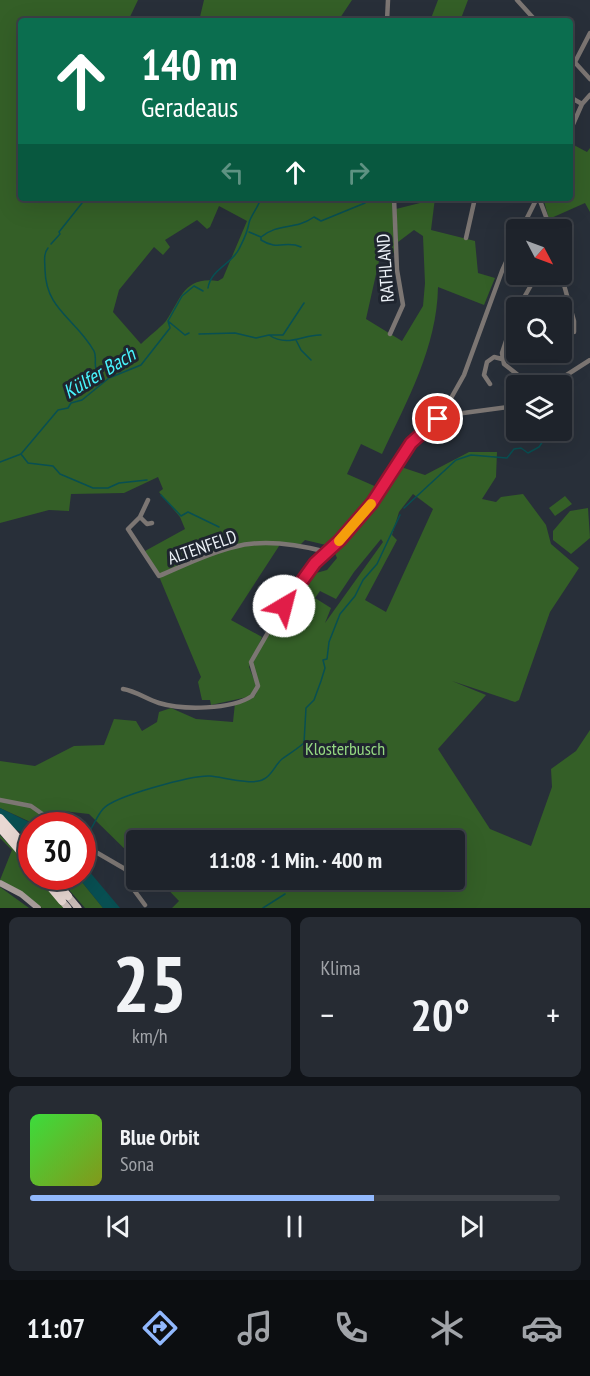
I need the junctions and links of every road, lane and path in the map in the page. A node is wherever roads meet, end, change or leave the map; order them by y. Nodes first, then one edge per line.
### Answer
1 (388, 0) edge
2 (517, 0) edge
3 (387, 18) edge
4 (533, 18) edge
5 (590, 33) edge
6 (575, 62) joint
7 (590, 79) edge
8 (590, 95) edge
9 (573, 99) edge
10 (582, 104) junction
11 (573, 124) edge
12 (394, 201) edge
13 (474, 201) edge
14 (536, 201) edge
15 (539, 201) edge
16 (527, 219) edge
17 (547, 219) edge
18 (466, 238) dead end
19 (506, 262) edge
20 (564, 285) edge
21 (574, 332) dead end
22 (390, 334) dead end
23 (506, 346) edge
24 (502, 359) junction
25 (590, 360) edge
26 (517, 375) edge
27 (567, 375) edge
28 (490, 384) dead end
29 (506, 407) edge
30 (441, 416) junction
31 (148, 500) dead end
32 (140, 517) junction
33 (152, 523) dead end
34 (327, 552) junction
35 (123, 689) dead end
36 (0, 800) edge
37 (40, 812) edge
38 (0, 818) edge
39 (0, 828) edge
40 (18, 841) edge
41 (18, 845) edge
42 (96, 852) edge
43 (0, 883) edge
44 (54, 890) edge
45 (66, 902) edge
46 (146, 905) dead end
47 (38, 908) edge
48 (78, 908) edge

1 - 3 street
2 - 4 street
5 - 6 street
6 - 7 street
8 - 10 street
9 - 10 street
10 - 11 street
12 - 22 street, RATHLAND
13 - 18 street
14 - 16 street
15 - 17 street
19 - 30 street
20 - 21 street
23 - 24 street
24 - 26 street
24 - 28 street
25 - 27 street
29 - 30 street
30 - 34 street
31 - 32 street, ALTENFELD
32 - 33 street
32 - 34 street, ALTENFELD
34 - 35 street
36 - 37 street
38 - 40 highway
39 - 41 highway
42 - 46 street
43 - 47 main road
44 - 45 highway
45 - 48 main road

